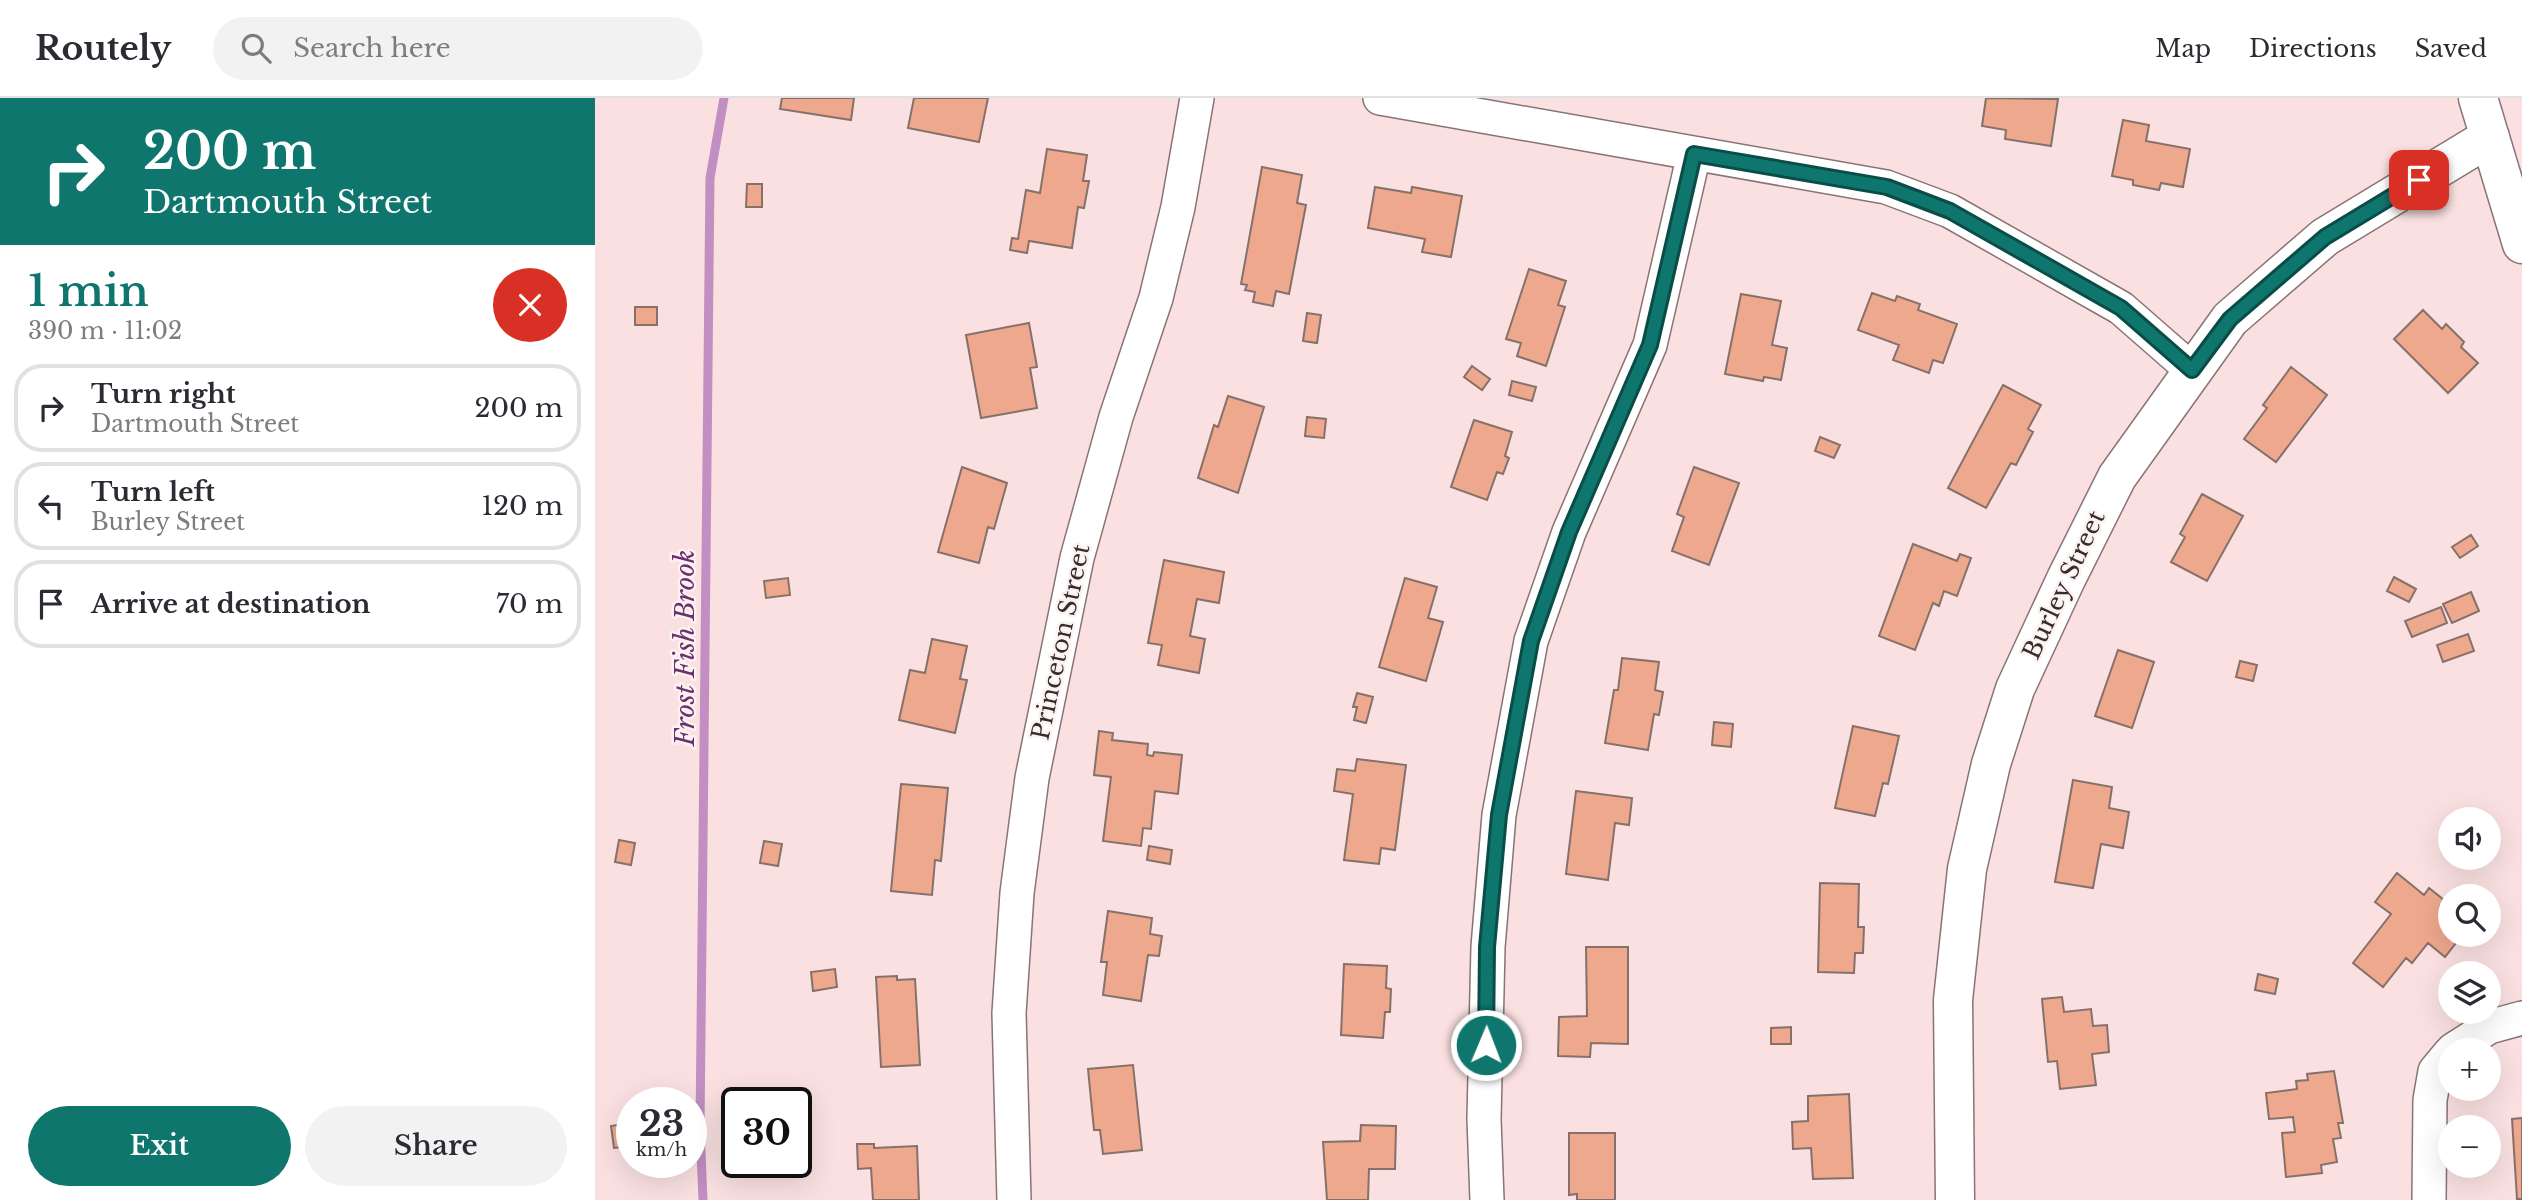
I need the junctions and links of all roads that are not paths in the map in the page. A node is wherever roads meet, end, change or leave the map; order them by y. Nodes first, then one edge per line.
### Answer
1 (1198, 98) edge
2 (1380, 98) edge
3 (2478, 98) edge
4 (2490, 137) junction
5 (1694, 154) junction
6 (2522, 244) edge
7 (2192, 370) junction
8 (2522, 1018) edge
9 (2472, 1038) edge
10 (2438, 1067) edge
11 (1014, 1200) edge
12 (1486, 1200) edge
13 (1955, 1200) edge
14 (2429, 1200) edge

1 - 11 street, Princeton Street
2 - 5 street
3 - 4 main road
4 - 6 main road
4 - 7 main road, Burley Street
5 - 7 street
5 - 12 street
7 - 13 main road, Burley Street
8 - 9 street
10 - 14 street

